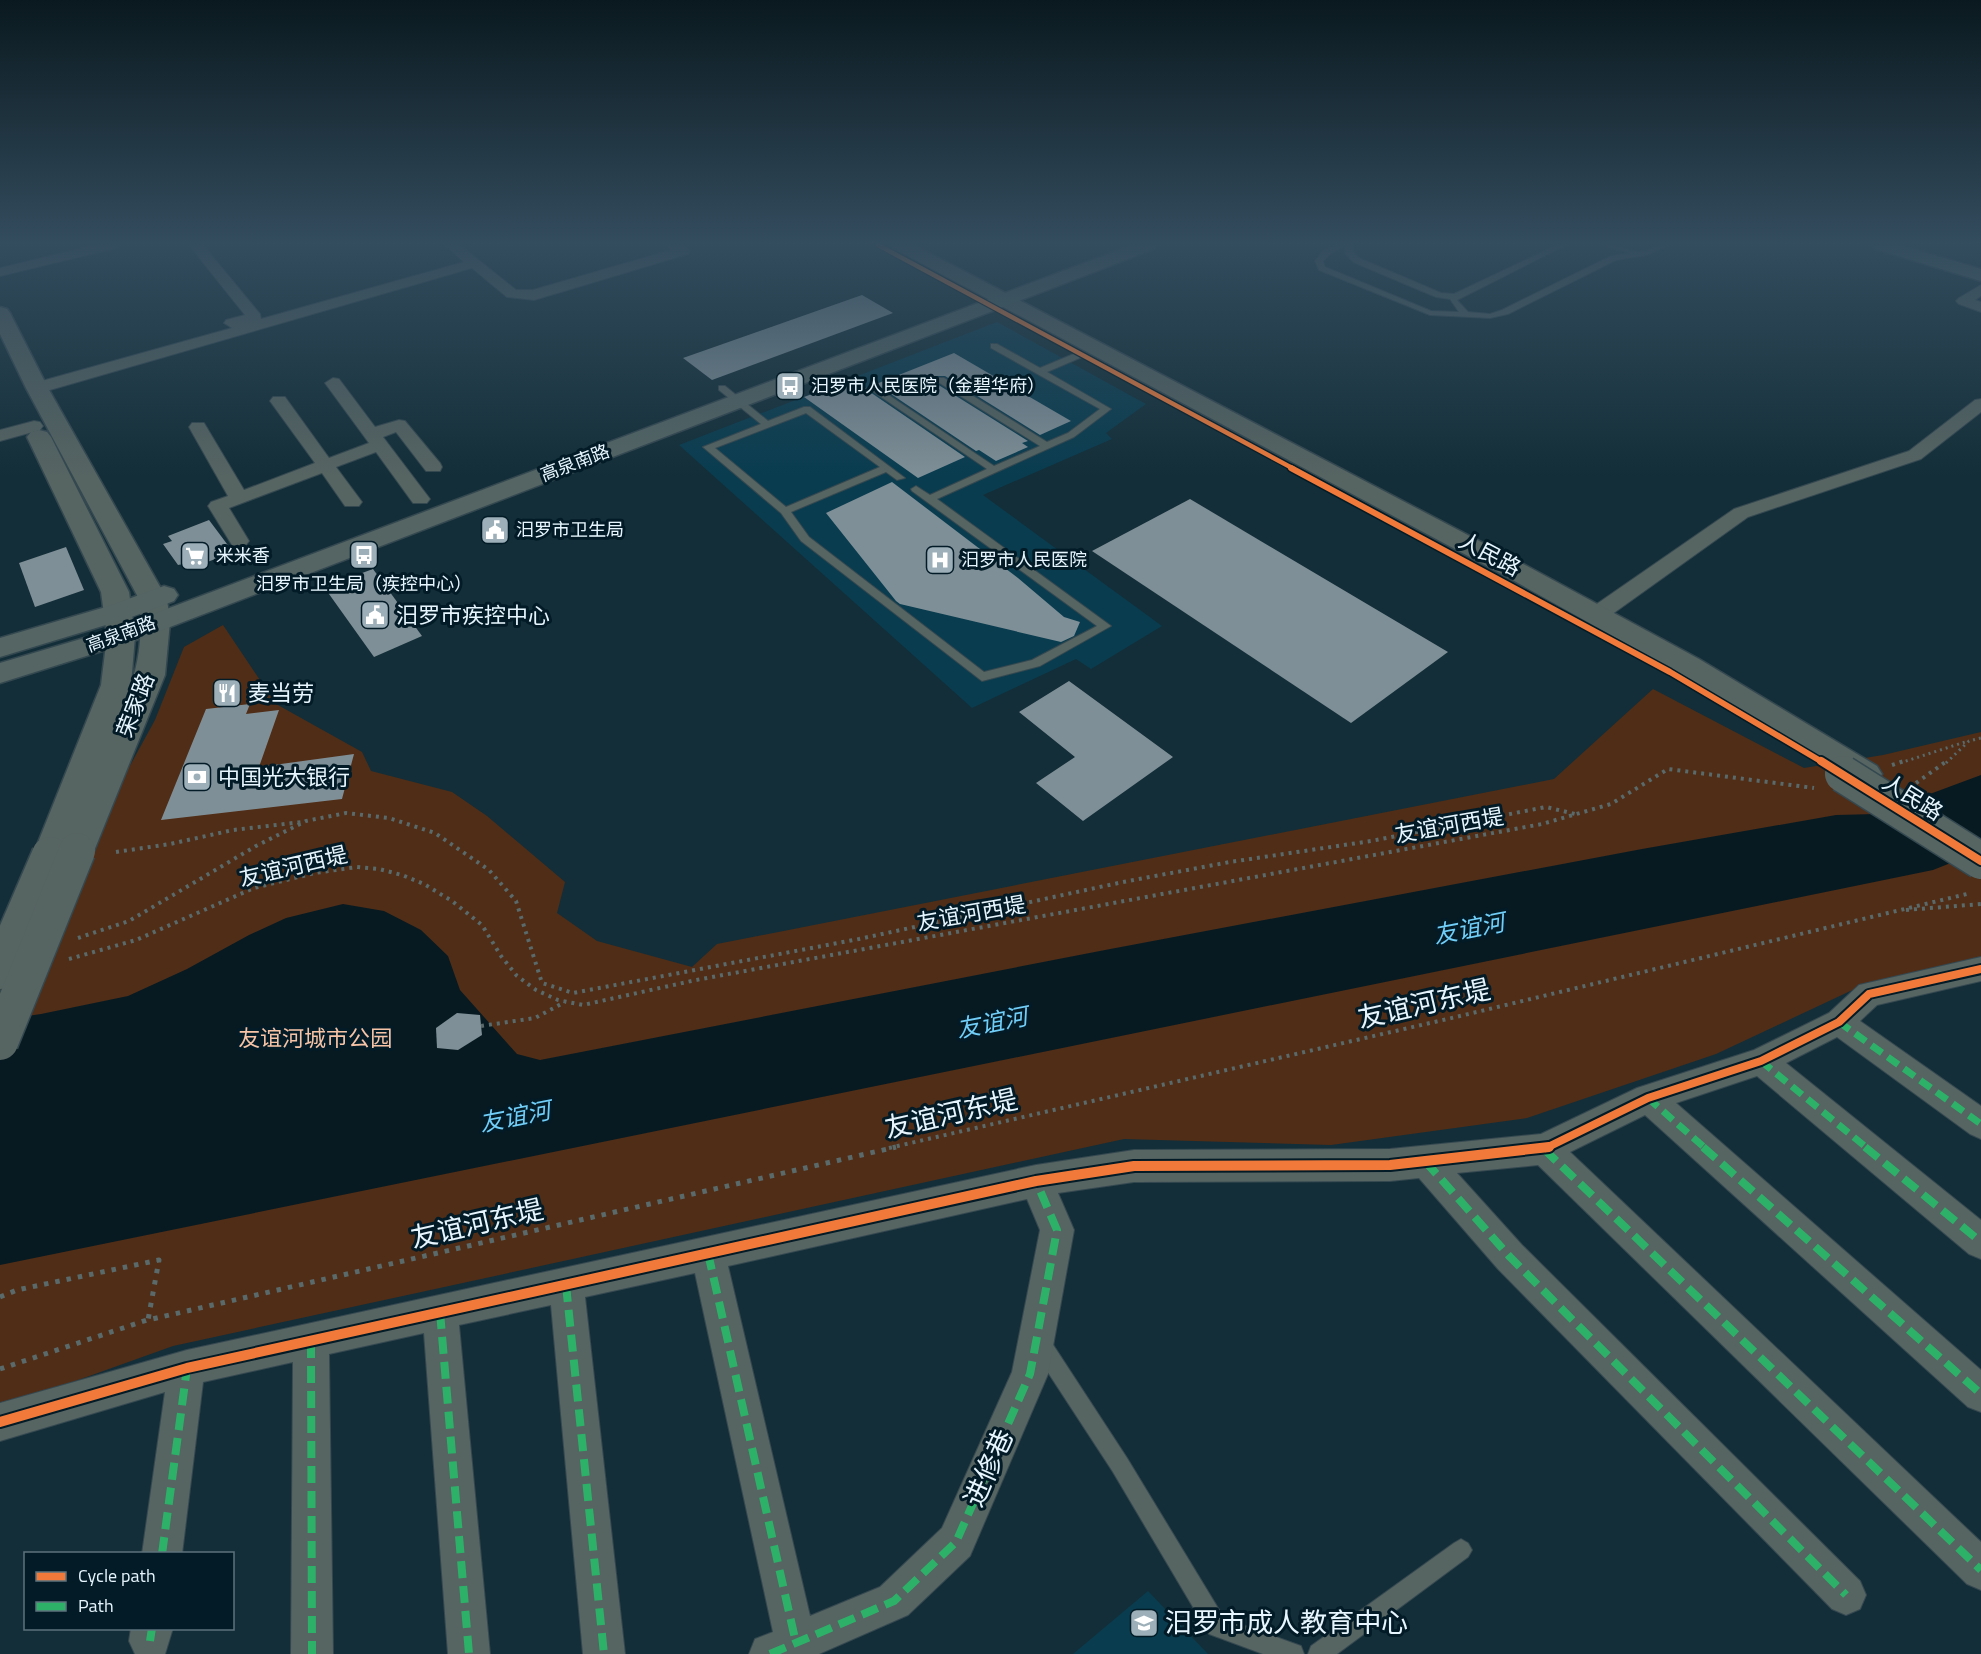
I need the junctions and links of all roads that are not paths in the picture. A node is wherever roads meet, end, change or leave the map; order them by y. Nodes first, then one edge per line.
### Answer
1 (5, 322) edge
2 (238, 322) edge
3 (260, 322) edge
4 (926, 322) edge
5 (1026, 322) edge
6 (1033, 322) edge
7 (994, 346) dead end
8 (1079, 355) junction
9 (0, 356) edge
10 (1039, 372) junction
11 (941, 380) dead end
12 (333, 383) dead end
13 (35, 384) junction
14 (875, 390) dead end
15 (730, 395) junction
16 (279, 402) dead end
17 (1981, 404) edge
18 (767, 424) junction
19 (34, 426) junction
20 (198, 427) dead end
21 (0, 436) edge
22 (375, 440) junction
23 (1047, 446) junction
24 (324, 465) junction
25 (434, 467) dead end
26 (887, 468) junction
27 (994, 470) junction
28 (900, 478) dead end
29 (916, 489) dead end
30 (239, 498) junction
31 (420, 499) junction
32 (930, 499) junction
33 (352, 502) dead end
34 (785, 511) junction
35 (239, 541) dead end
36 (242, 566) dead end
37 (186, 587) dead end
38 (154, 610) junction
39 (1596, 615) junction
40 (120, 624) junction
41 (0, 648) edge
42 (0, 673) edge
43 (1843, 779) junction
44 (1981, 843) edge
45 (63, 853) junction
46 (1981, 861) edge
47 (1981, 969) edge
48 (0, 971) edge
49 (1839, 1022) junction
50 (0, 1042) edge
51 (1761, 1061) junction
52 (1648, 1098) junction
53 (1981, 1124) edge
54 (1544, 1149) junction
55 (1425, 1161) junction
56 (1036, 1181) junction
57 (1981, 1242) edge
58 (708, 1253) junction
59 (566, 1284) junction
60 (440, 1312) junction
61 (1037, 1337) junction
62 (311, 1341) junction
63 (187, 1368) junction
64 (1981, 1394) edge
65 (0, 1422) edge
66 (1461, 1550) dead end
67 (162, 1552) edge
68 (1981, 1570) edge
69 (1846, 1595) dead end
70 (788, 1650) edge
71 (312, 1654) edge
72 (469, 1654) edge
73 (604, 1654) edge
74 (1293, 1654) edge
75 (1319, 1654) edge

1 - 13 street
2 - 13 street
3 - 13 street
4 - 15 main road, 高泉南路
5 - 8 street, 人民路
6 - 39 street, 人民路
7 - 10 lane
8 - 10 lane
8 - 43 street, 人民路
9 - 19 street, 荣家路
10 - 23 lane
11 - 23 lane
12 - 22 street
13 - 38 street
14 - 27 lane
15 - 18 lane
15 - 31 main road, 高泉南路
15 - 38 main road, 高泉南路
16 - 24 street
17 - 39 street
18 - 26 lane
18 - 34 lane
19 - 21 street
19 - 40 street, 荣家路
20 - 30 street
22 - 24 street
22 - 25 street
22 - 31 street
23 - 27 lane
24 - 30 street
24 - 33 street
26 - 28 lane
26 - 34 lane
27 - 32 lane
29 - 32 lane
30 - 35 street
31 - 36 main road, 高泉南路
32 - 34 lane
37 - 38 main road, 高泉南路
38 - 40 main road, 高泉南路
38 - 45 street, 荣家路
39 - 43 street, 人民路
40 - 41 main road, 高泉南路
40 - 42 main road, 高泉南路
40 - 45 street, 荣家路
43 - 44 street, 人民路
43 - 46 street, 人民路, bridge
45 - 48 street, bridge
45 - 50 street, 荣家路, bridge
47 - 49 street
49 - 51 street
49 - 53 street
51 - 52 street
51 - 57 street
52 - 54 street
52 - 64 street
54 - 55 street
54 - 68 street
55 - 56 street
55 - 69 street
56 - 58 street
56 - 61 street, 进修巷
58 - 59 street
58 - 70 street
59 - 60 street
59 - 73 street
60 - 62 street
60 - 72 street
61 - 70 street, 进修巷
61 - 74 lane
62 - 63 street
62 - 71 street
63 - 65 street
63 - 67 street
66 - 75 lane

